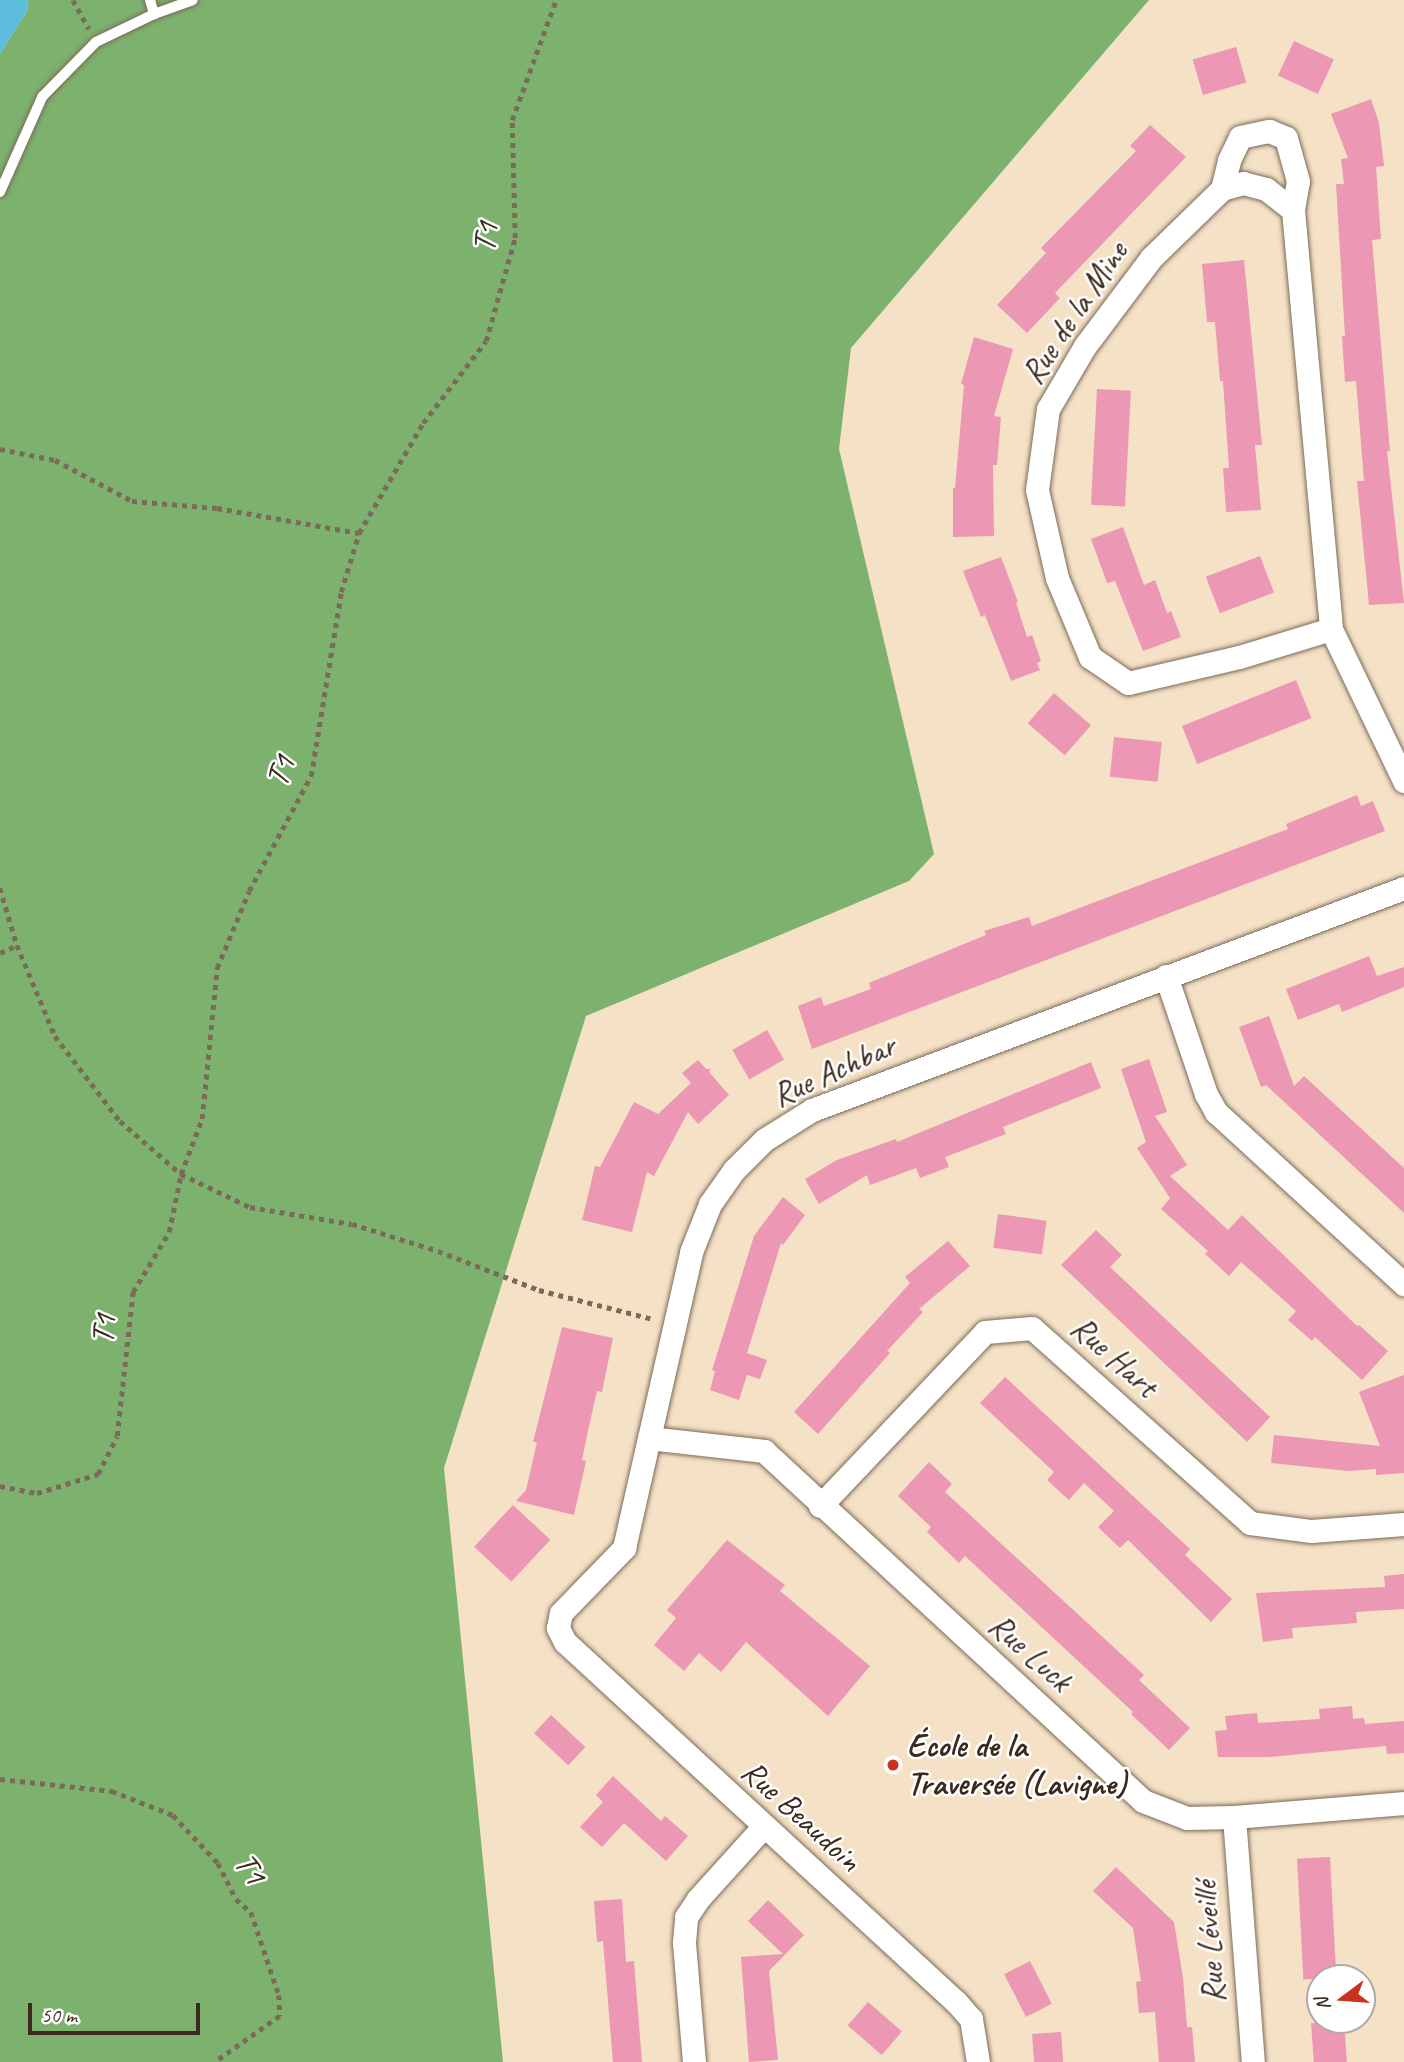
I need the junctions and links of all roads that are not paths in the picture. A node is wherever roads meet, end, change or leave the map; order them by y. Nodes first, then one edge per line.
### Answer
1 (150, 0) edge
2 (193, 0) edge
3 (153, 14) junction
4 (1222, 189) junction
5 (0, 192) edge
6 (1293, 210) junction
7 (1331, 629) junction
8 (1404, 781) edge
9 (1404, 888) edge
10 (1166, 976) junction
11 (1404, 1284) edge
12 (649, 1438) junction
13 (820, 1506) junction
14 (1404, 1524) edge
15 (558, 1629) joint
16 (1404, 1803) edge
17 (1234, 1817) junction
18 (763, 1827) junction
19 (694, 2062) edge
20 (978, 2062) edge
21 (1253, 2062) edge

1 - 3 lane
2 - 3 lane
3 - 5 lane
4 - 6 street
4 - 6 street
4 - 7 street, Rue de la Mine
6 - 7 street
7 - 8 street
9 - 10 street, Rue Achbar
10 - 11 street
10 - 12 street, Rue Achbar
12 - 13 street, Rue Luck
12 - 15 street, Rue Achbar
13 - 14 street, Rue Hart
13 - 17 street, Rue Luck
15 - 18 street, Rue Beaudoin
16 - 17 street, Rue Luck
17 - 21 street, Rue Léveillé
18 - 19 street
18 - 20 street, Rue Beaudoin

